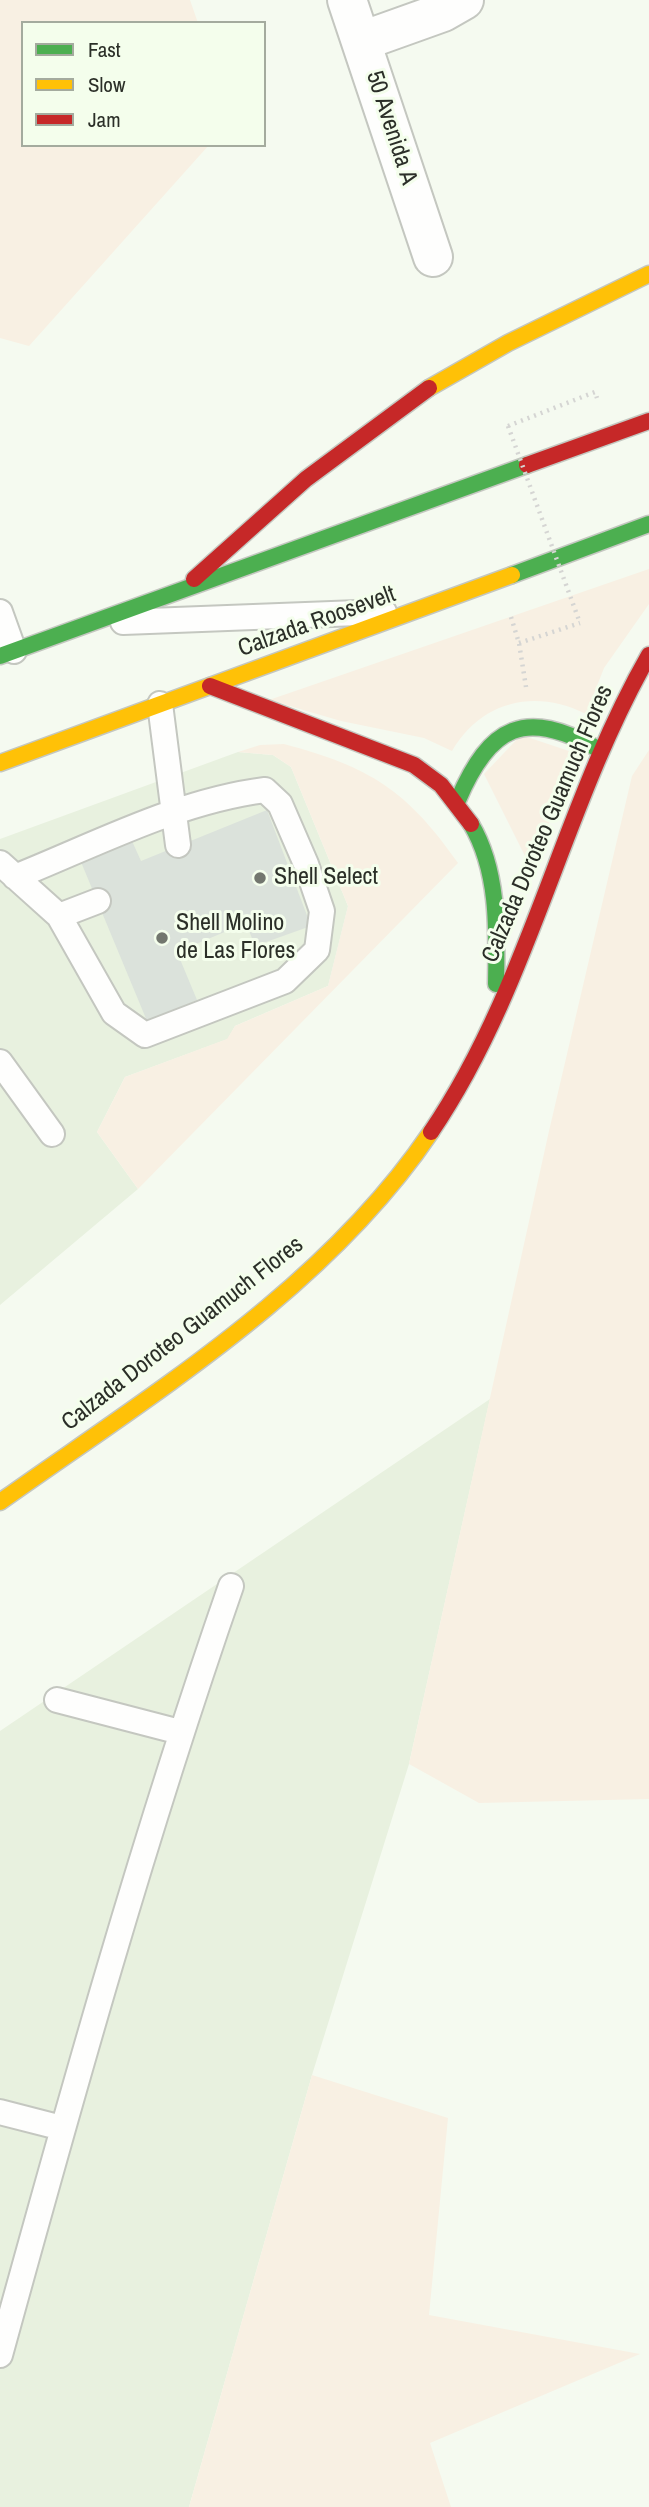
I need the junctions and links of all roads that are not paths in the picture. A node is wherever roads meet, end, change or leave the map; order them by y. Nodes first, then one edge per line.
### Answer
1 (347, 0) edge
2 (464, 0) edge
3 (362, 41) junction
4 (433, 257) dead end
5 (649, 274) edge
6 (649, 421) edge
7 (649, 524) edge
8 (182, 590) junction
9 (412, 611) junction
10 (0, 612) edge
11 (91, 623) junction
12 (7, 654) edge
13 (649, 655) edge
14 (210, 686) junction
15 (160, 704) junction
16 (598, 749) junction
17 (0, 763) edge
18 (458, 800) junction
19 (173, 814) junction
20 (177, 845) dead end
21 (7, 870) edge
22 (98, 901) dead end
23 (59, 916) junction
24 (495, 1013) junction
25 (0, 1062) edge
26 (52, 1134) dead end
27 (0, 1502) edge
28 (231, 1586) dead end
29 (57, 1700) dead end
30 (180, 1732) junction
31 (0, 2112) edge
32 (62, 2128) junction
33 (0, 2355) edge

1 - 3 street, 50 Avenida A
2 - 3 street
3 - 4 street, 50 Avenida A
5 - 8 main road
6 - 8 main road
7 - 9 main road, Calzada Roosevelt
8 - 11 main road
9 - 11 lane
9 - 14 main road, Calzada Roosevelt
10 - 12 lane
11 - 12 main road
13 - 16 main road, Calzada Doroteo Guamuch Flores
14 - 15 main road, Calzada Roosevelt
14 - 18 main road, Calzada Doroteo Guamuch Flores
15 - 17 main road, Calzada Roosevelt
15 - 19 lane
16 - 18 main road
16 - 24 main road, Calzada Doroteo Guamuch Flores
18 - 24 main road, Calzada Doroteo Guamuch Flores
19 - 20 lane
19 - 21 lane
19 - 23 lane
21 - 23 lane
22 - 23 lane
24 - 27 main road, Calzada Doroteo Guamuch Flores
25 - 26 lane
28 - 30 lane
29 - 30 lane
30 - 32 lane
31 - 32 lane
32 - 33 lane

